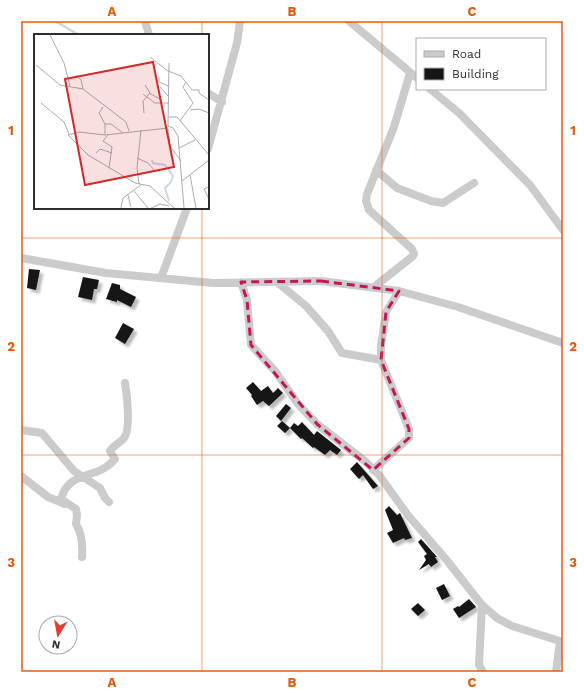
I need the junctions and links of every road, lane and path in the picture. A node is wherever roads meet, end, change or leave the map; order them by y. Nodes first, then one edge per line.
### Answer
1 (145, 21) edge
2 (240, 21) edge
3 (349, 21) edge
4 (149, 34) edge
5 (414, 75) edge
6 (431, 90) edge
7 (209, 94) edge
8 (222, 102) junction
9 (209, 146) edge
10 (376, 170) junction
11 (474, 183) dead end
12 (187, 209) edge
13 (563, 230) edge
14 (21, 258) edge
15 (161, 278) junction
16 (241, 282) junction
17 (277, 282) junction
18 (374, 287) junction
19 (399, 291) junction
20 (563, 343) edge
21 (381, 360) junction
22 (125, 383) dead end
23 (21, 430) edge
24 (373, 470) junction
25 (21, 476) edge
26 (82, 477) junction
27 (109, 502) dead end
28 (66, 504) junction
29 (82, 557) dead end
30 (482, 605) junction
31 (562, 642) edge
32 (483, 672) edge
33 (556, 672) edge

1 - 4 street
2 - 8 street
3 - 5 street
5 - 10 street
6 - 13 street
7 - 8 street
8 - 9 street
10 - 11 street
10 - 18 street
12 - 15 street
14 - 15 street
15 - 16 street
16 - 17 street
16 - 24 street
17 - 18 street
17 - 21 street
18 - 19 street
19 - 20 street
19 - 21 street
21 - 24 street
22 - 26 street
23 - 26 street
24 - 30 street
25 - 28 street
26 - 27 street
26 - 28 street
28 - 29 street
30 - 31 street
30 - 32 street
31 - 33 street

